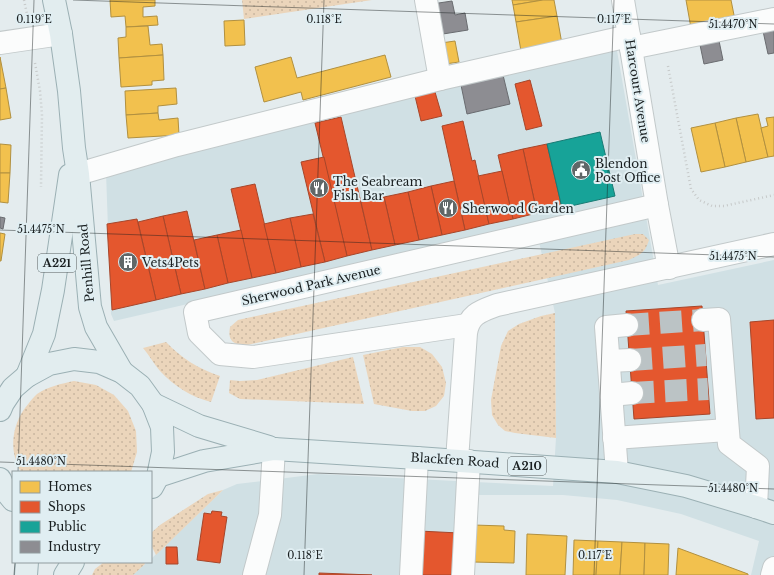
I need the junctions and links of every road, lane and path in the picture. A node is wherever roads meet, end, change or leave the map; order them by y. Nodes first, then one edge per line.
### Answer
1 (24, 0) edge
2 (54, 0) edge
3 (426, 0) edge
4 (623, 0) edge
5 (774, 19) edge
6 (61, 34) junction
7 (31, 38) junction
8 (630, 42) junction
9 (663, 42) junction
10 (0, 43) edge
11 (440, 79) junction
12 (74, 148) junction
13 (78, 174) junction
14 (41, 188) dead end
15 (774, 195) edge
16 (657, 205) junction
17 (774, 244) edge
18 (669, 268) junction
19 (703, 320) tunnel mouth
20 (467, 325) junction
21 (628, 325) tunnel mouth
22 (122, 372) junction
23 (27, 376) junction
24 (153, 404) junction
25 (1, 406) edge
26 (727, 430) junction
27 (614, 438) junction
28 (274, 449) junction
29 (418, 458) junction
30 (463, 461) junction
31 (617, 472) junction
32 (154, 482) edge
33 (765, 510) edge
34 (27, 563) edge
35 (72, 563) edge
36 (774, 568) edge
37 (26, 575) edge
38 (65, 575) edge
39 (254, 575) edge
40 (411, 575) edge
41 (463, 575) edge
42 (772, 575) edge

1 - 7 path
2 - 6 main road, Penhill Road / A221
3 - 11 street
4 - 8 street, Harcourt Avenue
5 - 9 street
6 - 7 street
6 - 12 main road, Penhill Road / A221
7 - 10 street
7 - 14 path
8 - 9 street
8 - 11 street
8 - 16 street, Harcourt Avenue
9 - 15 path
11 - 13 street
12 - 13 main road, Penhill Road / A221
12 - 23 main road, Penhill Road / A221
13 - 22 main road, Penhill Road / A221
16 - 18 street
16 - 20 street, Sherwood Park Avenue
17 - 18 street
18 - 20 street
19 - 26 street
20 - 30 street
21 - 27 street
22 - 23 main road, Penhill Road / A221
22 - 24 main road, Penhill Road / A221
23 - 25 main road, Penhill Road / A221
24 - 28 main road, Blackfen Road
24 - 32 main road, Penhill Road / A221
26 - 27 street
26 - 33 street
27 - 31 street
28 - 29 main road, Blackfen Road / A210
28 - 32 main road, Blackfen Road
28 - 39 street
29 - 30 main road, Blackfen Road / A210
29 - 40 street
30 - 31 main road, Blackfen Road / A210
30 - 41 street
31 - 33 main road, Blackfen Road / A210
34 - 37 main road
35 - 38 main road
36 - 42 street

